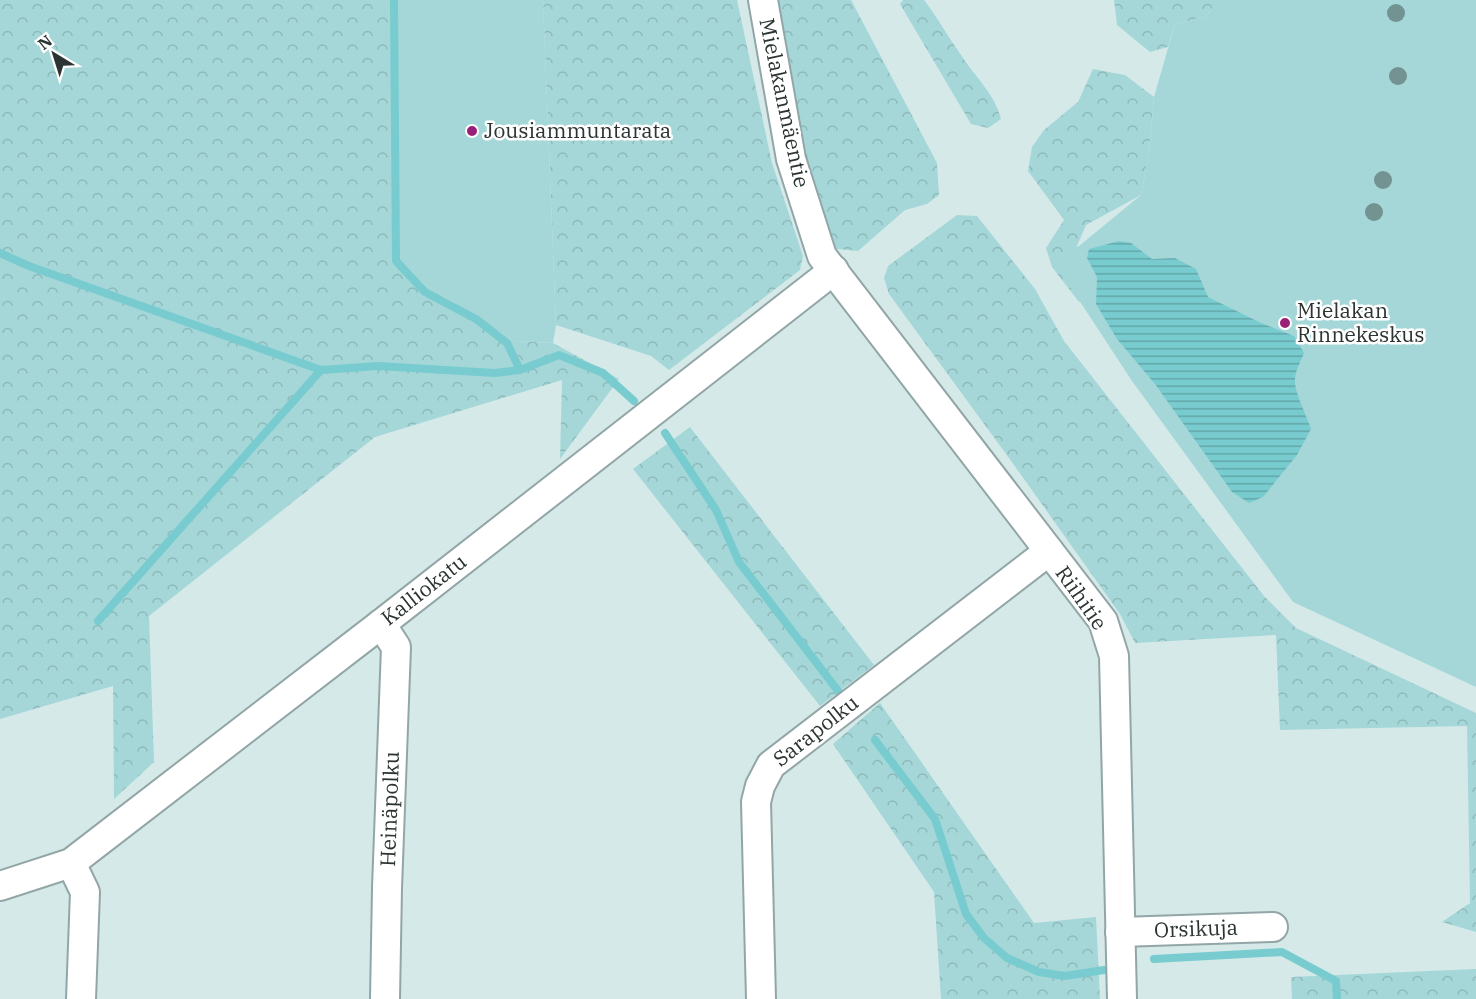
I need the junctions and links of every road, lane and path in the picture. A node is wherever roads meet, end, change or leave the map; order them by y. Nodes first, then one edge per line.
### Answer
1 (763, 0) edge
2 (834, 270) junction
3 (1049, 551) junction
4 (381, 624) junction
5 (71, 863) junction
6 (0, 886) edge
7 (1273, 927) dead end
8 (1120, 932) junction
9 (81, 999) edge
10 (385, 999) edge
11 (761, 999) edge
12 (1122, 999) edge

1 - 2 street, Mielakanmäentie
2 - 3 street, Riihitie
2 - 4 street, Kalliokatu
3 - 8 street, Riihitie
3 - 11 street, Sarapolku
4 - 5 street, Kalliokatu
4 - 10 street, Heinäpolku
5 - 6 street, Kalliokatu
5 - 9 street
7 - 8 street, Orsikuja
8 - 12 street, Riihitie

